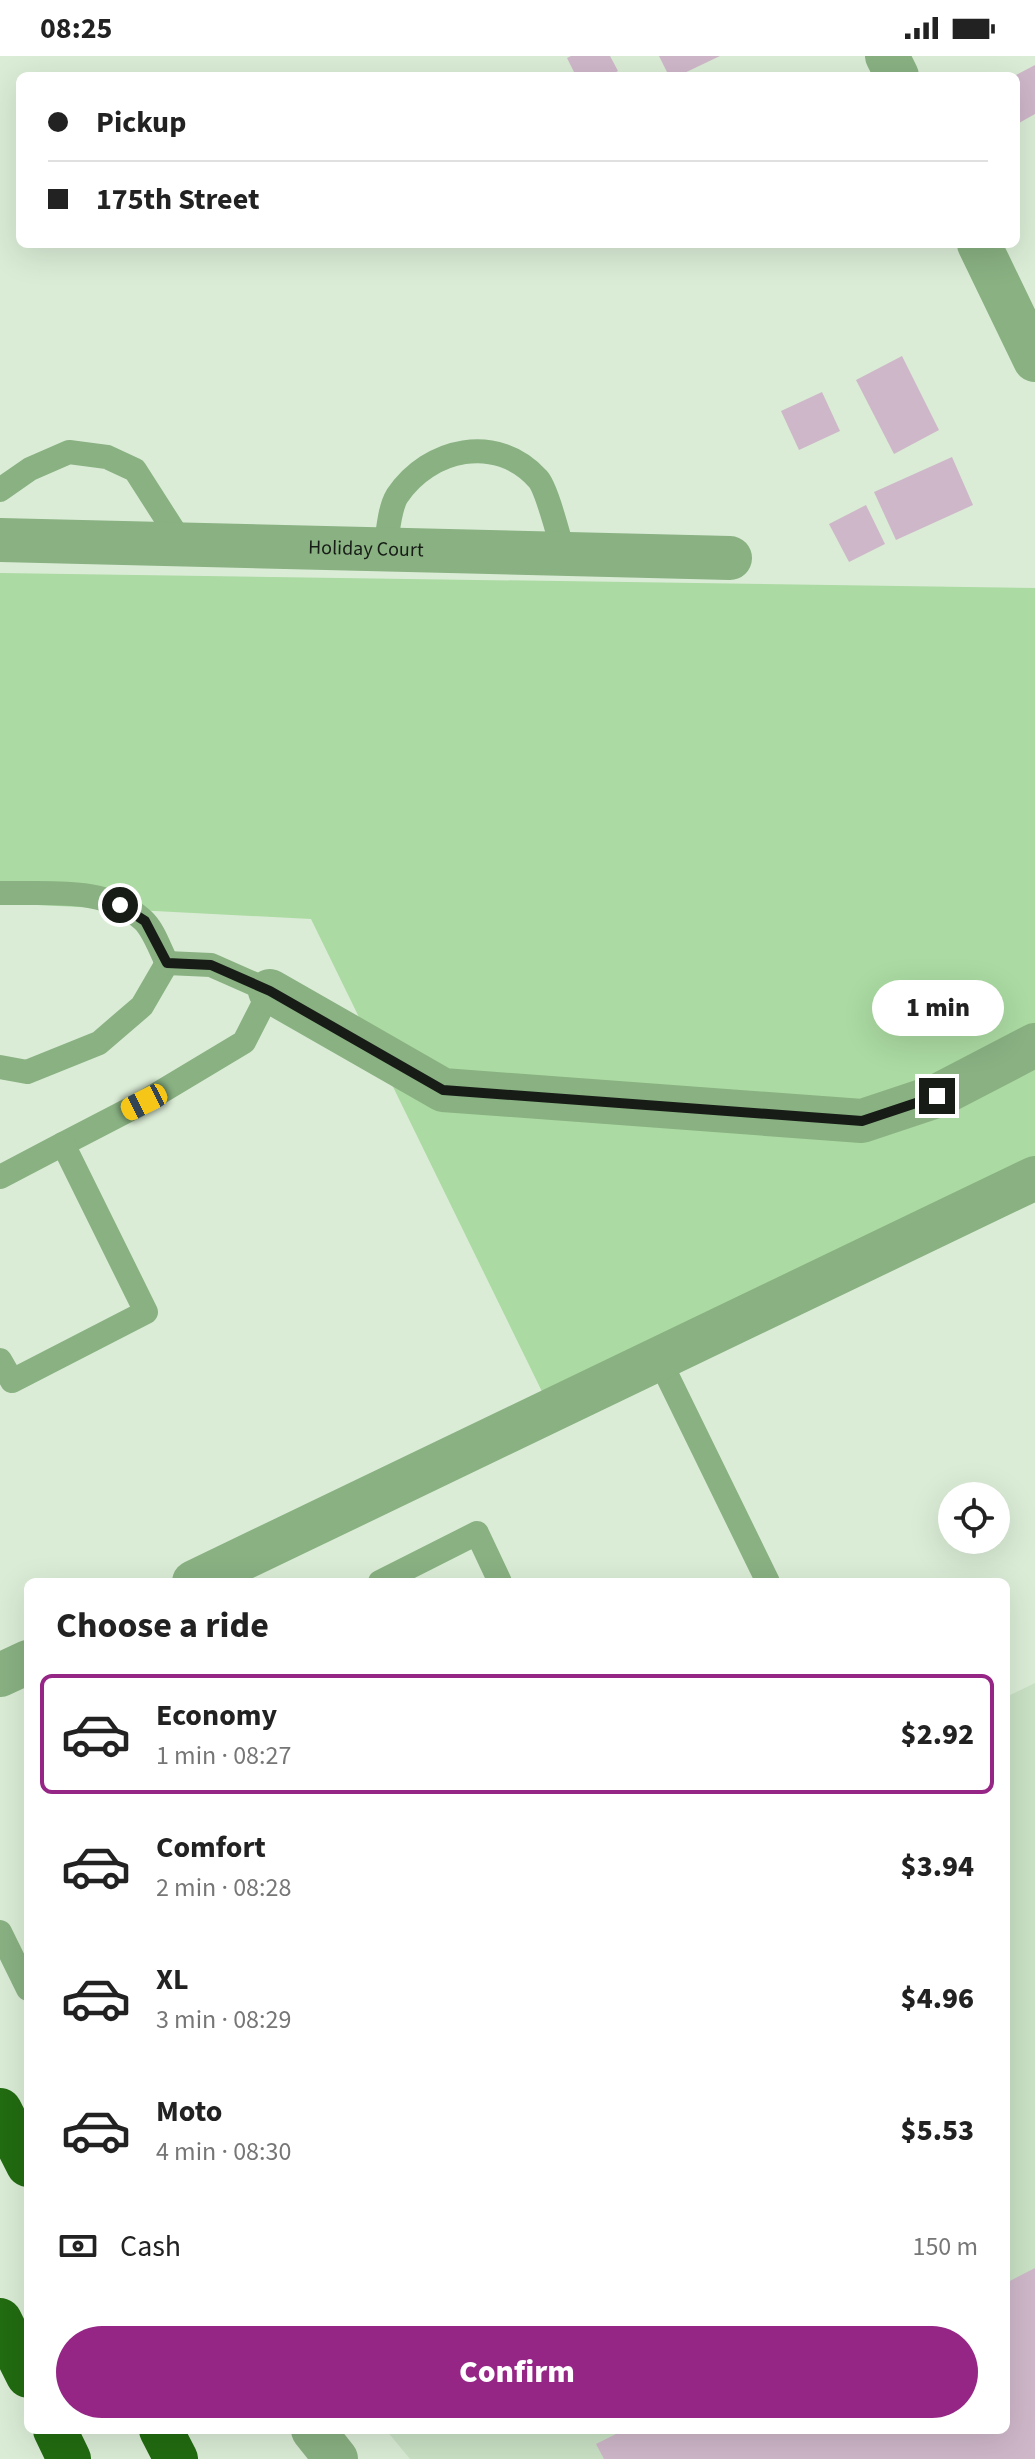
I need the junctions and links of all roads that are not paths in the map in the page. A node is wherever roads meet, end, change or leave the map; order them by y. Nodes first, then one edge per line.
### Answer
1 (981, 248) edge
2 (1035, 360) edge
3 (0, 490) edge
4 (0, 540) edge
5 (183, 545) junction
6 (385, 549) junction
7 (564, 554) junction
8 (730, 558) dead end
9 (0, 893) edge
10 (167, 963) junction
11 (270, 991) junction
12 (1035, 1045) edge
13 (0, 1067) edge
14 (63, 1144) junction
15 (0, 1177) edge
16 (1035, 1178) edge
17 (659, 1359) junction
18 (0, 1360) edge
19 (202, 1578) edge
20 (388, 1578) edge
21 (498, 1578) edge
22 (766, 1578) edge
23 (24, 1664) edge
24 (0, 1675) edge
25 (0, 1932) edge
26 (24, 1981) edge
27 (0, 2110) edge
28 (24, 2157) edge
29 (0, 2320) edge
30 (24, 2368) edge
31 (57, 2434) edge
32 (163, 2434) edge
33 (316, 2434) edge
34 (69, 2459) edge
35 (176, 2459) edge
36 (336, 2459) edge

1 - 2 street
3 - 5 lane
4 - 5 street, Holiday Court
5 - 6 street, Holiday Court
6 - 7 street, Holiday Court
6 - 7 lane
7 - 8 street, Holiday Court
9 - 10 lane
10 - 11 lane
10 - 13 lane
11 - 12 street
11 - 14 lane
14 - 15 lane
14 - 18 lane
16 - 17 street
17 - 19 street
17 - 22 lane
20 - 21 lane
23 - 24 street
25 - 26 lane
27 - 28 highway
29 - 30 highway
31 - 34 highway
32 - 35 highway
33 - 36 street

